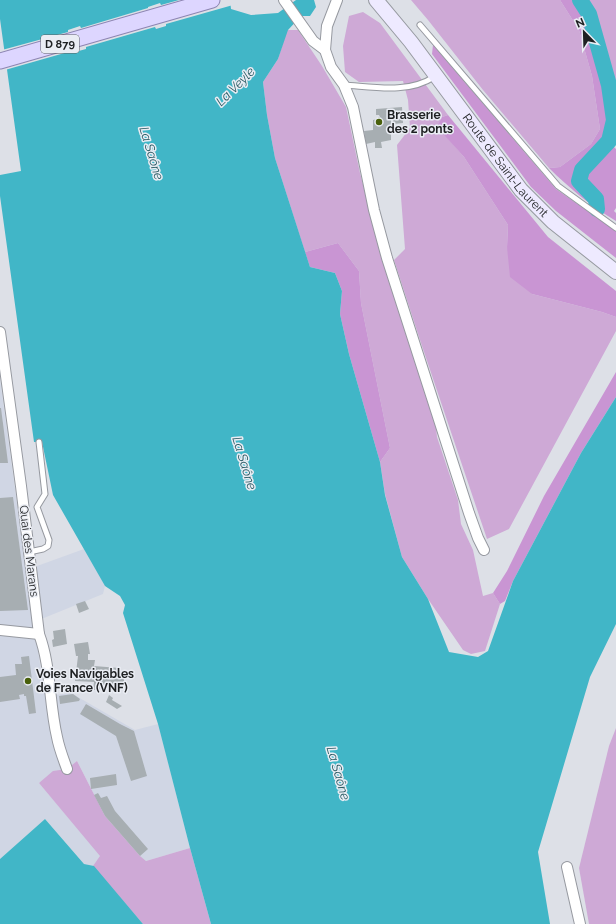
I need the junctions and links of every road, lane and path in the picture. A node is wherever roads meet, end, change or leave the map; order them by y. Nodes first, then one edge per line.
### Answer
1 (212, 0) edge
2 (285, 0) edge
3 (337, 0) edge
4 (376, 0) edge
5 (388, 0) edge
6 (420, 25) dead end
7 (411, 42) junction
8 (325, 50) junction
9 (0, 61) edge
10 (436, 76) junction
11 (344, 85) junction
12 (616, 228) edge
13 (616, 272) edge
14 (0, 332) edge
15 (39, 442) dead end
16 (484, 550) dead end
17 (29, 552) junction
18 (0, 630) edge
19 (39, 634) junction
20 (67, 769) dead end
21 (567, 867) dead end
22 (580, 924) edge

1 - 9 main road, D 879
2 - 8 street
3 - 8 street
4 - 7 main road, Route de Saint-Laurent
5 - 7 main road, Route de Saint-Laurent
6 - 12 lane
7 - 10 main road, Route de Saint-Laurent
8 - 11 street
10 - 11 lane
10 - 13 main road, Route de Saint-Laurent
11 - 16 street
14 - 17 street, Quai des Marans
15 - 17 lane
17 - 19 street, Quai des Marans
18 - 19 street
19 - 20 street, Quai des Marans
21 - 22 street

